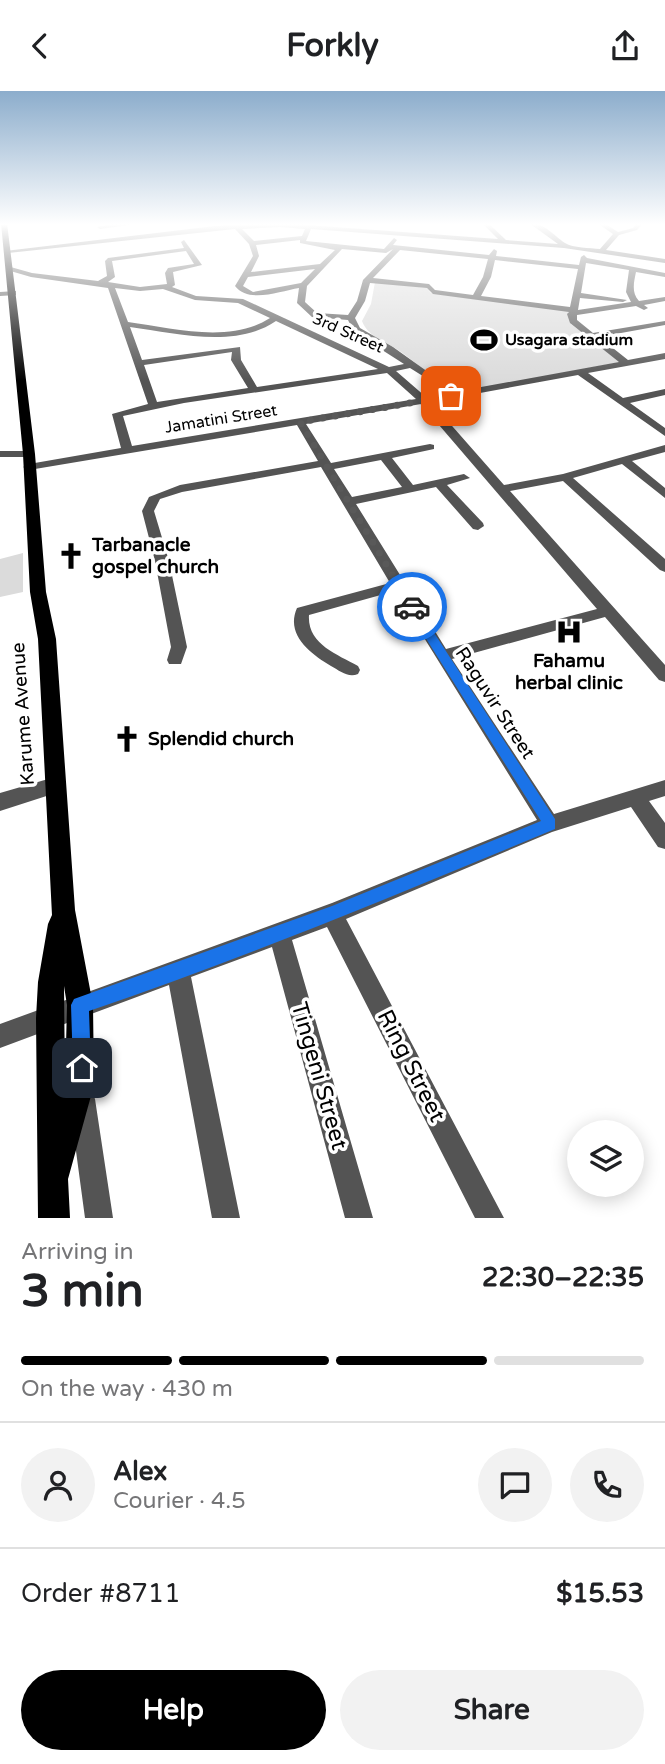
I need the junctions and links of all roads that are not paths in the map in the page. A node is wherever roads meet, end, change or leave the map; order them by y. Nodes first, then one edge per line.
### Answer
1 (243, 275) edge
2 (30, 276) edge
3 (36, 276) edge
4 (111, 276) edge
5 (169, 276) edge
6 (273, 276) edge
7 (312, 276) edge
8 (371, 276) edge
9 (487, 276) edge
10 (581, 276) edge
11 (632, 276) edge
12 (367, 280) junction
13 (104, 283) junction
14 (8, 285) edge
15 (303, 285) junction
16 (164, 287) junction
17 (283, 289) junction
18 (578, 295) junction
19 (476, 297) junction
20 (287, 299) dead end
21 (665, 299) edge
22 (635, 302) junction
23 (572, 312) junction
24 (351, 318) junction
25 (274, 319) junction
26 (665, 321) edge
27 (125, 324) junction
28 (590, 336) junction
29 (665, 356) edge
30 (139, 363) junction
31 (626, 363) junction
32 (412, 365) junction
33 (388, 370) junction
34 (581, 373) junction
35 (421, 384) dead end
36 (255, 391) junction
37 (665, 392) edge
38 (422, 399) junction
39 (621, 402) junction
40 (154, 407) junction
41 (300, 422) junction
42 (665, 433) edge
43 (429, 447) dead end
44 (665, 448) edge
45 (127, 450) junction
46 (0, 454) edge
47 (385, 457) junction
48 (624, 460) junction
49 (29, 461) junction
50 (326, 465) junction
51 (565, 477) junction
52 (464, 478) dead end
53 (438, 483) junction
54 (411, 489) junction
55 (503, 489) junction
56 (665, 494) edge
57 (348, 502) junction
58 (478, 526) dead end
59 (665, 567) edge
60 (398, 585) junction
61 (608, 611) junction
62 (442, 656) junction
63 (174, 660) dead end
64 (352, 670) dead end
65 (663, 670) edge
66 (55, 785) junction
67 (665, 788) edge
68 (635, 797) junction
69 (0, 801) edge
70 (550, 824) junction
71 (665, 840) edge
72 (62, 910) junction
73 (332, 914) junction
74 (279, 933) junction
75 (178, 972) junction
76 (80, 1005) junction
77 (49, 1018) junction
78 (0, 1036) edge
79 (80, 1086) junction
80 (53, 1179) junction
81 (54, 1218) edge
82 (99, 1218) edge
83 (226, 1218) edge
84 (359, 1218) edge
85 (490, 1218) edge

1 - 17 street
2 - 14 street, 3rd Street
3 - 13 street, 3rd Street
4 - 13 street
5 - 16 street
6 - 17 street
7 - 15 street
8 - 12 street
9 - 19 street
10 - 18 street
11 - 22 street
12 - 19 street
12 - 24 street
13 - 16 street, 3rd Street
13 - 27 street
14 - 49 main road, Karume Avenue
15 - 17 street
15 - 24 street
16 - 25 street, 3rd Street
17 - 20 street
18 - 22 street
18 - 23 street
19 - 23 street
21 - 22 street
22 - 23 street
22 - 26 street
23 - 28 street
24 - 32 street
25 - 27 street
25 - 33 street, 3rd Street
26 - 28 street
27 - 30 street
28 - 31 street
29 - 31 street, Jamatini Street
30 - 36 street
30 - 40 street
31 - 34 street, Jamatini Street
32 - 33 street
32 - 35 street
33 - 36 street
33 - 38 street, 3rd Street
34 - 38 street, Jamatini Street
34 - 39 street
36 - 40 street
37 - 39 street
38 - 41 street, Jamatini Street
38 - 55 street
39 - 42 street
40 - 45 street
41 - 45 street, Jamatini Street
41 - 50 street, Raguvir Street
43 - 47 street
44 - 48 street
45 - 49 street, Jamatini Street
46 - 49 street, Jamatini Street
47 - 50 street
47 - 54 street
48 - 51 street
48 - 56 street
49 - 66 main road, Karume Avenue
50 - 57 street, Raguvir Street
50 - 63 street
51 - 55 street
51 - 59 street
52 - 53 street
53 - 54 street
53 - 58 street
54 - 57 street
55 - 61 street
57 - 60 street, Raguvir Street
60 - 62 street, Raguvir Street
60 - 64 street
61 - 62 street
61 - 65 street
62 - 70 street, Raguvir Street
66 - 69 street
66 - 72 main road, Karume Avenue
67 - 68 street
68 - 70 street
68 - 71 street
70 - 73 street
72 - 76 main road, Karume Avenue
72 - 77 main road, Karume Avenue
73 - 74 street
73 - 85 street, Ring Street
74 - 75 street
74 - 84 street, Tingeni Street
75 - 76 street
75 - 83 street
76 - 77 street
76 - 79 main road, Karume Avenue
77 - 78 street
77 - 80 main road, Karume Avenue
79 - 80 main road, Karume Avenue
79 - 82 street
80 - 81 main road, Karume Avenue

